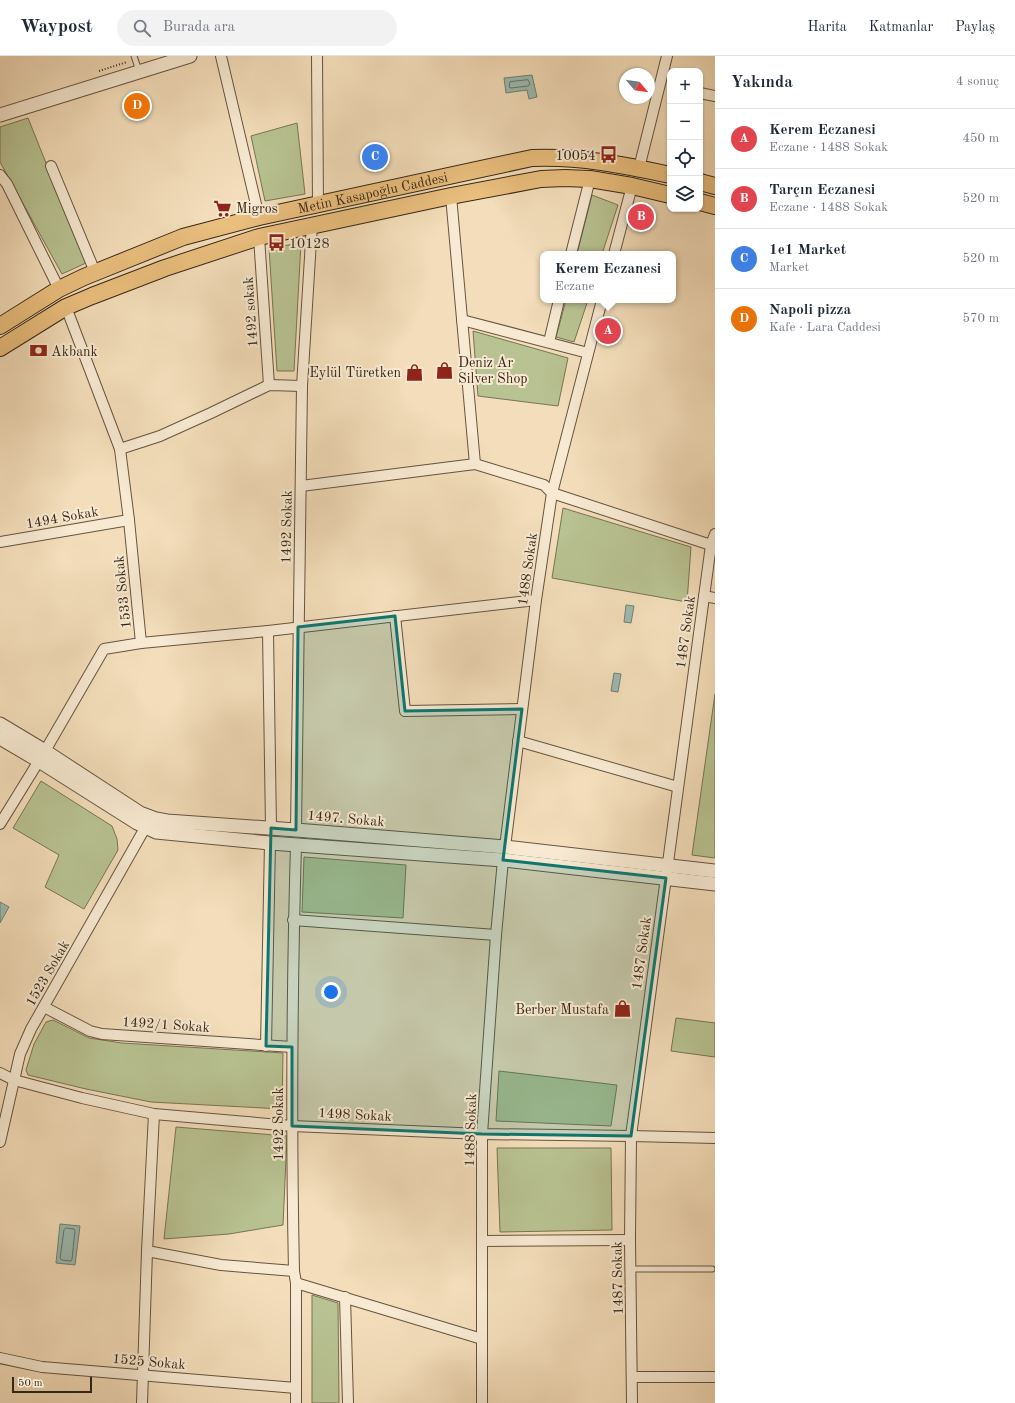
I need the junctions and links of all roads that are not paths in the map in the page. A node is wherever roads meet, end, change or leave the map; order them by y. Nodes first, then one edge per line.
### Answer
1 (134, 56) edge
2 (190, 56) edge
3 (220, 56) edge
4 (317, 56) edge
5 (667, 56) edge
6 (139, 72) junction
7 (665, 83) edge
8 (703, 94) edge
9 (715, 96) edge
10 (0, 115) edge
11 (51, 166) dead end
12 (639, 168) junction
13 (667, 174) edge
14 (0, 175) edge
15 (590, 179) junction
16 (703, 183) edge
17 (632, 186) junction
18 (715, 186) edge
19 (667, 194) edge
20 (451, 196) junction
21 (703, 203) edge
22 (318, 205) junction
23 (715, 206) edge
24 (259, 217) junction
25 (312, 225) junction
26 (259, 237) junction
27 (572, 251) edge
28 (615, 251) edge
29 (95, 272) junction
30 (59, 289) junction
31 (558, 303) edge
32 (601, 303) edge
33 (66, 307) junction
34 (462, 320) junction
35 (0, 326) edge
36 (549, 342) junction
37 (0, 348) edge
38 (588, 353) junction
39 (269, 385) junction
40 (302, 386) junction
41 (120, 449) junction
42 (475, 464) junction
43 (301, 486) junction
44 (552, 493) junction
45 (129, 520) junction
46 (715, 534) edge
47 (0, 542) edge
48 (710, 545) junction
49 (704, 596) junction
50 (715, 598) edge
51 (536, 600) junction
52 (396, 616) junction
53 (298, 627) junction
54 (268, 631) junction
55 (141, 643) junction
56 (522, 709) junction
57 (0, 724) edge
58 (0, 738) edge
59 (518, 741) junction
60 (42, 756) junction
61 (678, 787) junction
62 (0, 824) edge
63 (145, 828) junction
64 (271, 828) junction
65 (296, 830) junction
66 (270, 843) junction
67 (296, 844) junction
68 (505, 847) junction
69 (503, 860) junction
70 (667, 872) junction
71 (715, 872) edge
72 (715, 884) edge
73 (293, 920) junction
74 (496, 935) junction
75 (44, 1007) junction
76 (266, 1046) junction
77 (292, 1046) junction
78 (0, 1073) edge
79 (14, 1080) junction
80 (154, 1114) junction
81 (292, 1126) junction
82 (482, 1134) junction
83 (631, 1136) junction
84 (715, 1138) edge
85 (0, 1142) edge
86 (630, 1240) junction
87 (482, 1241) junction
88 (147, 1251) junction
89 (630, 1269) junction
90 (712, 1269) dead end
91 (294, 1271) junction
92 (296, 1283) junction
93 (345, 1297) junction
94 (482, 1339) junction
95 (0, 1358) edge
96 (142, 1374) junction
97 (632, 1377) junction
98 (715, 1377) edge
99 (296, 1388) junction
100 (142, 1403) edge
101 (296, 1403) edge
102 (348, 1403) edge
103 (482, 1403) edge
104 (632, 1403) edge

1 - 6 lane
2 - 6 street
3 - 24 street
4 - 22 street
5 - 7 street
6 - 10 street
7 - 12 street
8 - 9 street
11 - 29 street
12 - 13 main road, Metin Kasapoğlu Caddesi
12 - 22 main road, Metin Kasapoğlu Caddesi
14 - 30 street
15 - 17 main road, Metin Kasapoğlu Caddesi
15 - 20 main road, Metin Kasapoğlu Caddesi
15 - 27 street
16 - 18 main road
17 - 19 main road, Metin Kasapoğlu Caddesi
17 - 28 street
20 - 25 main road, Metin Kasapoğlu Caddesi
20 - 34 street
21 - 23 main road
22 - 24 main road, Metin Kasapoğlu Caddesi
24 - 29 main road, Metin Kasapoğlu Caddesi
25 - 26 main road, Metin Kasapoğlu Caddesi
25 - 40 street, 1492 Sokak
26 - 33 main road, Metin Kasapoğlu Caddesi
26 - 39 street, 1492 sokak
29 - 30 main road, Metin Kasapoğlu Caddesi
30 - 35 main road, Metin Kasapoğlu Caddesi
31 - 36 street
32 - 38 street, 1488 Sokak
33 - 37 main road, Metin Kasapoğlu Caddesi
33 - 41 street, 1533 Sokak
34 - 36 street
34 - 42 street
36 - 38 street
38 - 44 street, 1488 Sokak
39 - 40 street
39 - 41 street
40 - 43 street, 1492 Sokak
41 - 45 street, 1533 Sokak
42 - 43 street
42 - 44 street
43 - 53 street, 1492 Sokak
44 - 48 street
44 - 51 street, 1488 Sokak
45 - 47 street, 1494 Sokak
45 - 55 street, 1533 Sokak
46 - 48 street, 1487 Sokak
48 - 49 street, 1487 Sokak
49 - 50 street
49 - 61 street, 1487 Sokak
51 - 52 street
51 - 56 street, 1488 Sokak
52 - 53 street
52 - 56 street
53 - 54 street
53 - 65 street, 1492 Sokak
54 - 55 street
54 - 64 street
55 - 60 street, 1533 Sokak
56 - 59 street, 1488 Sokak
57 - 60 street, 1497. Sokak
58 - 60 street, 1497. Sokak
59 - 61 street
59 - 68 street, 1488 Sokak
60 - 62 street, 1533 Sokak
60 - 63 street, 1497. Sokak
60 - 64 street, 1497. Sokak
61 - 70 street, 1487 Sokak
63 - 66 street, 1497. Sokak
63 - 75 street, 1523 Sokak
64 - 65 street, 1497. Sokak
64 - 66 street
65 - 67 street
65 - 68 street, 1497. Sokak
66 - 67 street, 1497. Sokak
66 - 76 street
67 - 69 street, 1497. Sokak
67 - 73 street, 1492 Sokak
68 - 69 street
68 - 70 street, 1497. Sokak
69 - 70 street, 1497. Sokak
69 - 74 street, 1488 Sokak
70 - 71 street, 1497. Sokak
70 - 72 street, 1497. Sokak
70 - 83 street, 1487 Sokak
73 - 74 street
73 - 77 street, 1492 Sokak
74 - 82 street, 1488 Sokak
75 - 76 street, 1492/1 Sokak
75 - 79 street, 1523 Sokak
76 - 77 street, 1492/1 Sokak
77 - 81 street, 1492 Sokak
78 - 79 street, 1498 Sokak
79 - 80 street, 1498 Sokak
79 - 85 street, 1523 Sokak
80 - 81 street, 1498 Sokak
80 - 88 street
81 - 82 street, 1498 Sokak
81 - 91 street, 1492 Sokak
82 - 83 street, 1498 Sokak
82 - 87 street, 1488 Sokak
83 - 84 street, 1498 Sokak
83 - 86 street, 1487 Sokak
86 - 87 street
86 - 89 street, 1487 Sokak
87 - 94 street, 1488 Sokak
88 - 91 street
88 - 96 street
89 - 90 lane
89 - 97 street, 1487 Sokak
91 - 92 street, 1492 Sokak
92 - 93 street
92 - 99 street, 1492 Sokak
93 - 94 street
93 - 102 street
94 - 103 street, 1488 Sokak
95 - 96 street, 1525 Sokak
96 - 99 street, 1525 Sokak
96 - 100 street
97 - 98 street
97 - 104 street, 1487 Sokak
99 - 101 street, 1492 Sokak

